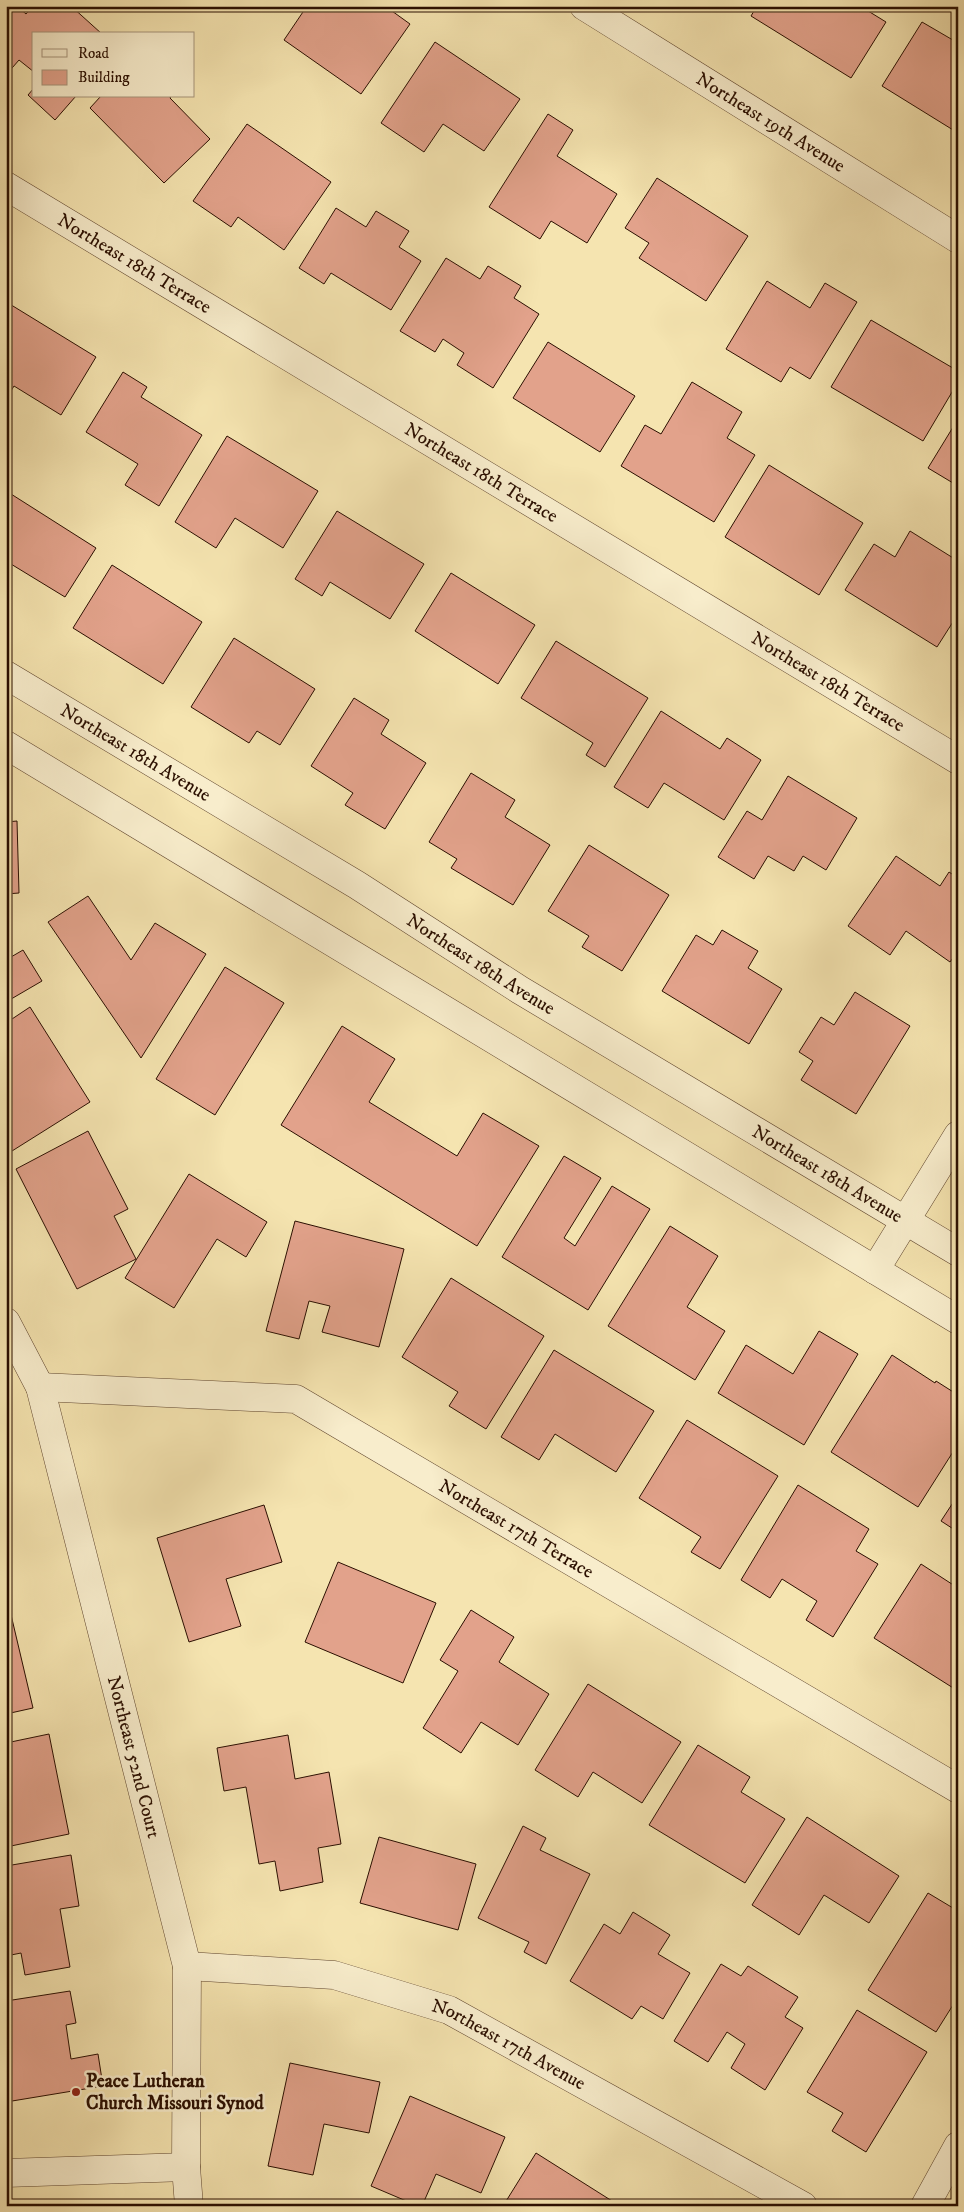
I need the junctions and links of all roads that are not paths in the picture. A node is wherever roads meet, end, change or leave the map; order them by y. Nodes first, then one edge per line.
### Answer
1 (584, 6) edge
2 (6, 186) edge
3 (958, 239) edge
4 (6, 675) edge
5 (6, 745) edge
6 (958, 760) edge
7 (958, 1135) edge
8 (905, 1220) junction
9 (958, 1252) edge
10 (875, 1270) junction
11 (958, 1320) edge
12 (6, 1322) edge
13 (40, 1387) junction
14 (958, 1789) edge
15 (187, 1966) junction
16 (958, 2146) edge
17 (186, 2167) junction
18 (6, 2173) edge
19 (189, 2206) edge
20 (802, 2206) edge
21 (925, 2206) edge

1 - 3 street, Northeast 19th Avenue
2 - 6 street, Northeast 18th Terrace
4 - 8 street, Northeast 18th Avenue
5 - 10 street
7 - 8 street
8 - 9 street, Northeast 18th Avenue
8 - 10 street
10 - 11 street
12 - 13 street, Northeast 52nd Court
13 - 14 street, Northeast 17th Terrace
13 - 15 street, Northeast 52nd Court
15 - 17 street, Northeast 52nd Court
15 - 20 street, Northeast 17th Avenue
16 - 21 street
17 - 18 street
17 - 19 street, Northeast 52nd Court

